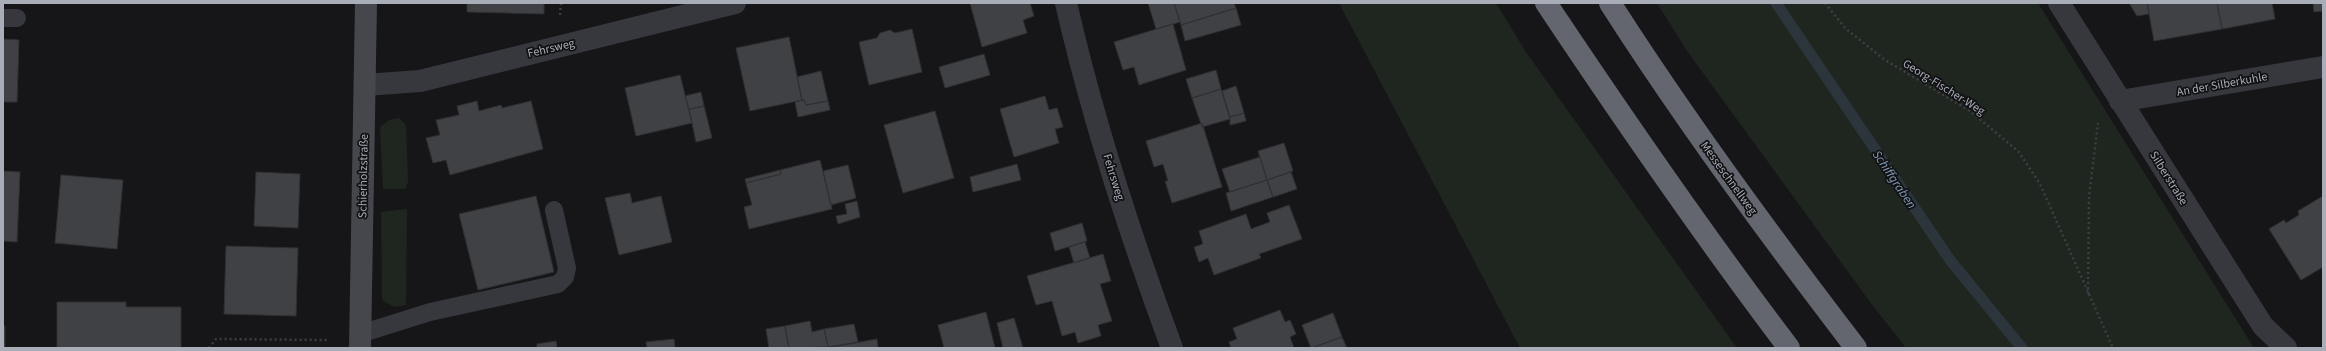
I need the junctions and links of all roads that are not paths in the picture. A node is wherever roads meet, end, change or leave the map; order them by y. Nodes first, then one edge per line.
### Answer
1 (366, 3) edge
2 (735, 3) edge
3 (1066, 3) edge
4 (1546, 3) edge
5 (1610, 3) edge
6 (2059, 3) edge
7 (2323, 67) edge
8 (365, 85) junction
9 (2120, 101) junction
10 (554, 210) dead end
11 (360, 341) edge
12 (1172, 348) edge
13 (1788, 348) edge
14 (1856, 348) edge
15 (2286, 348) edge

1 - 8 street, Schierholzstraße
2 - 8 street, Fehrsweg
3 - 12 street, Fehrsweg
4 - 13 highway
5 - 14 highway, Messeschnellweg
6 - 9 street, Silberstraße
7 - 9 street, An der Silberkuhle
8 - 11 street, Schierholzstraße
9 - 15 street, Silberstraße
10 - 11 lane

